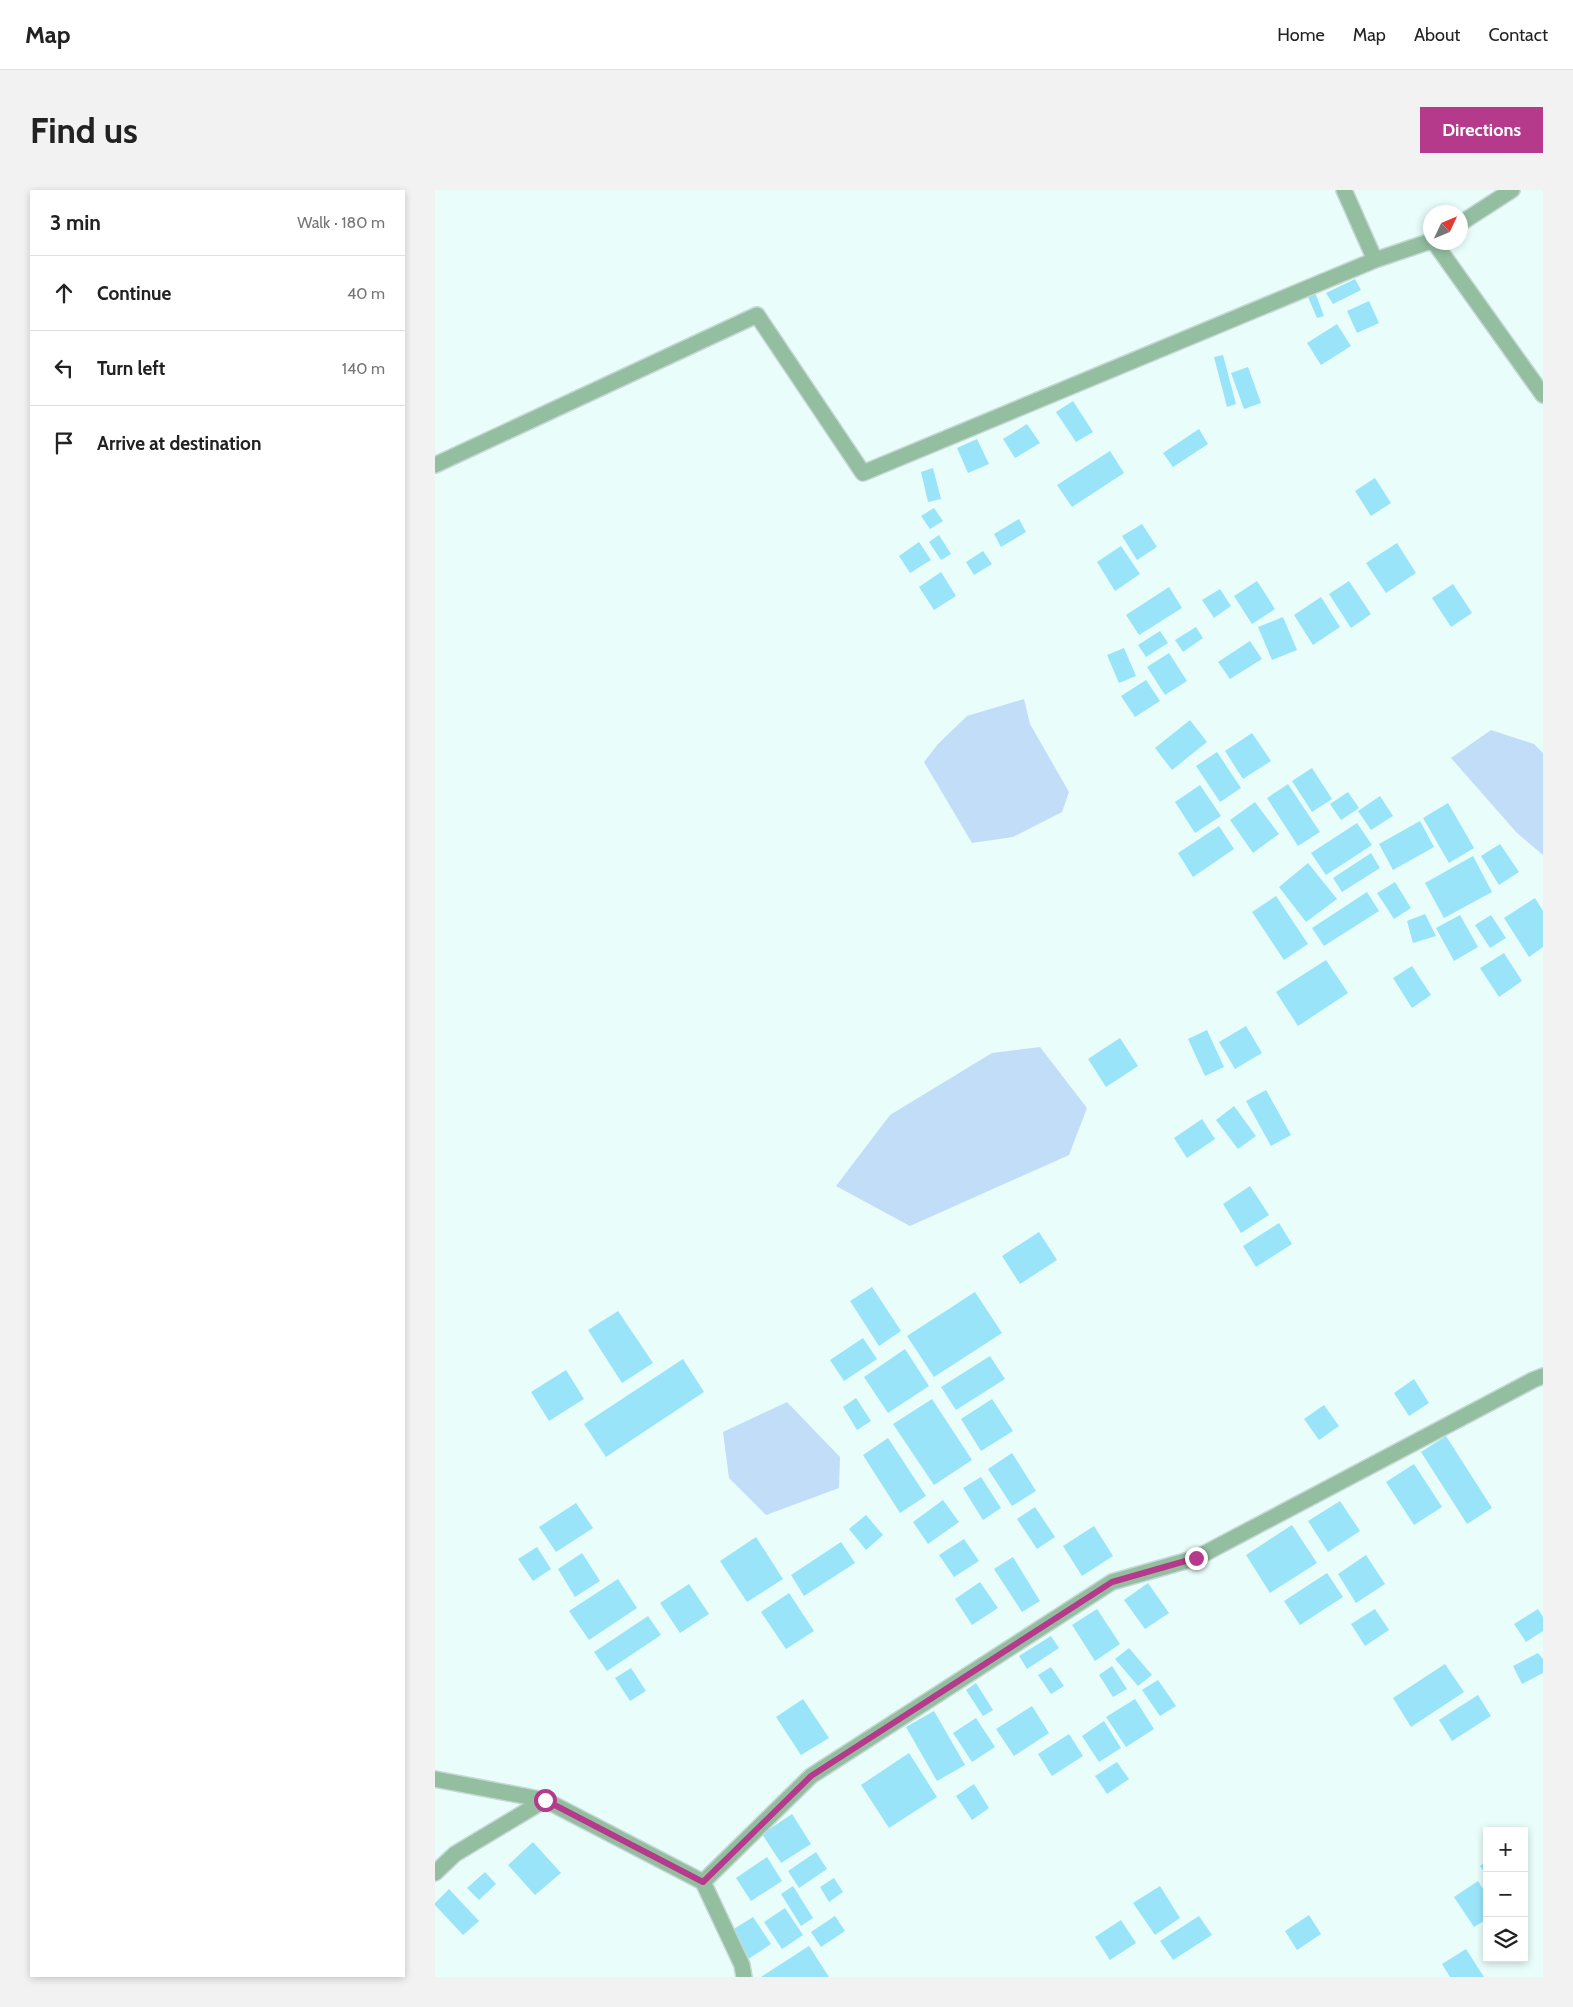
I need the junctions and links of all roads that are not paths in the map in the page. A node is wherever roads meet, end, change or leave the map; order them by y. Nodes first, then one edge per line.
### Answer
1 (1344, 190) edge
2 (1512, 190) edge
3 (1468, 218) edge
4 (1423, 245) edge
5 (1438, 250) edge
6 (1375, 260) junction
7 (1543, 395) edge
8 (435, 464) edge
9 (1543, 1376) edge
10 (435, 1779) edge
11 (545, 1800) junction
12 (435, 1873) edge
13 (703, 1882) junction
14 (744, 1977) edge

1 - 6 street
2 - 3 street
4 - 6 street
5 - 7 street
6 - 8 street
9 - 13 street
10 - 11 street
11 - 12 street
11 - 13 street
13 - 14 street

